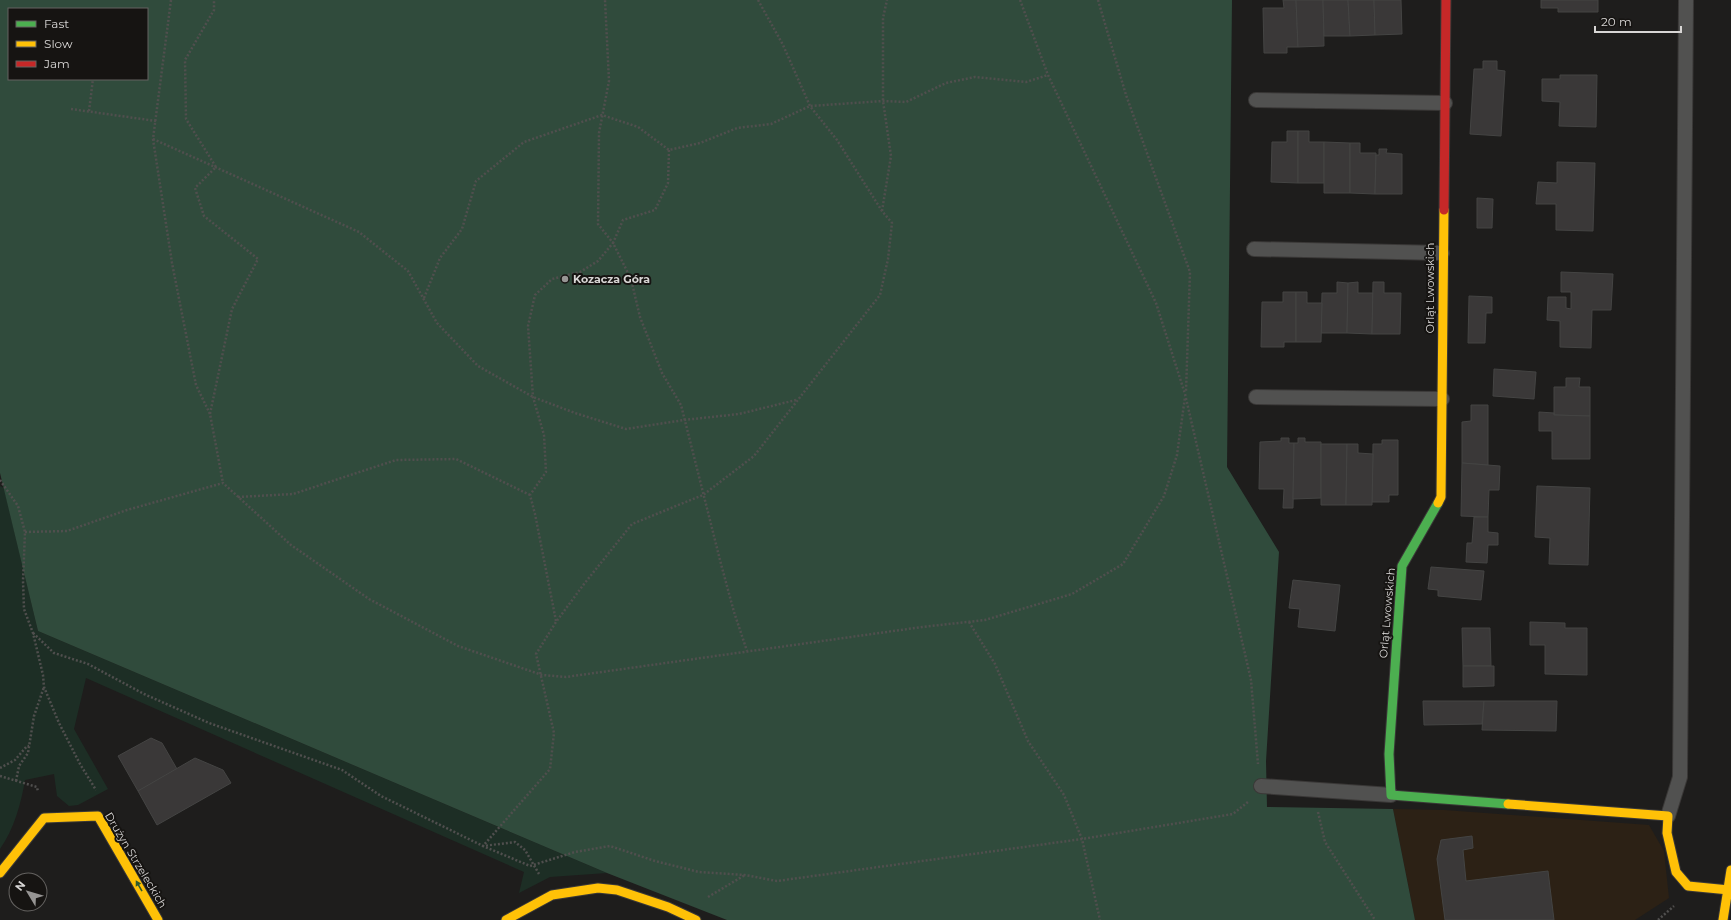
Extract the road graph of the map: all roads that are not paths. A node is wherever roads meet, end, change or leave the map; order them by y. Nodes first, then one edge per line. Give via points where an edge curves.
1 (1446, 0) edge
2 (1686, 0) edge
3 (1256, 100) dead end
4 (1445, 103) junction
5 (1254, 249) dead end
6 (1442, 253) junction
7 (1256, 397) dead end
8 (1442, 399) junction
9 (1261, 786) road end
10 (1391, 795) junction
11 (1668, 816) junction
12 (1731, 870) edge
13 (0, 873) edge
14 (1728, 890) junction
15 (158, 920) edge
16 (506, 920) edge
17 (696, 920) edge
18 (1723, 920) edge

1 - 4 street, Orląt Lwowskich
2 - 11 lane via 1680,777
3 - 4 lane
4 - 6 street, Orląt Lwowskich
5 - 6 lane
6 - 8 street, Orląt Lwowskich
7 - 8 lane
8 - 10 street, Orląt Lwowskich via 1441,497 1402,566 1389,754
9 - 10 lane
10 - 11 street
11 - 14 street via 1667,833 1676,872 1688,886
12 - 14 street
15 -> 13 street, Drużyn Strzeleckich via 98,816 44,818
14 - 18 street
16 - 17 street via 552,895 598,888 617,890 668,907

